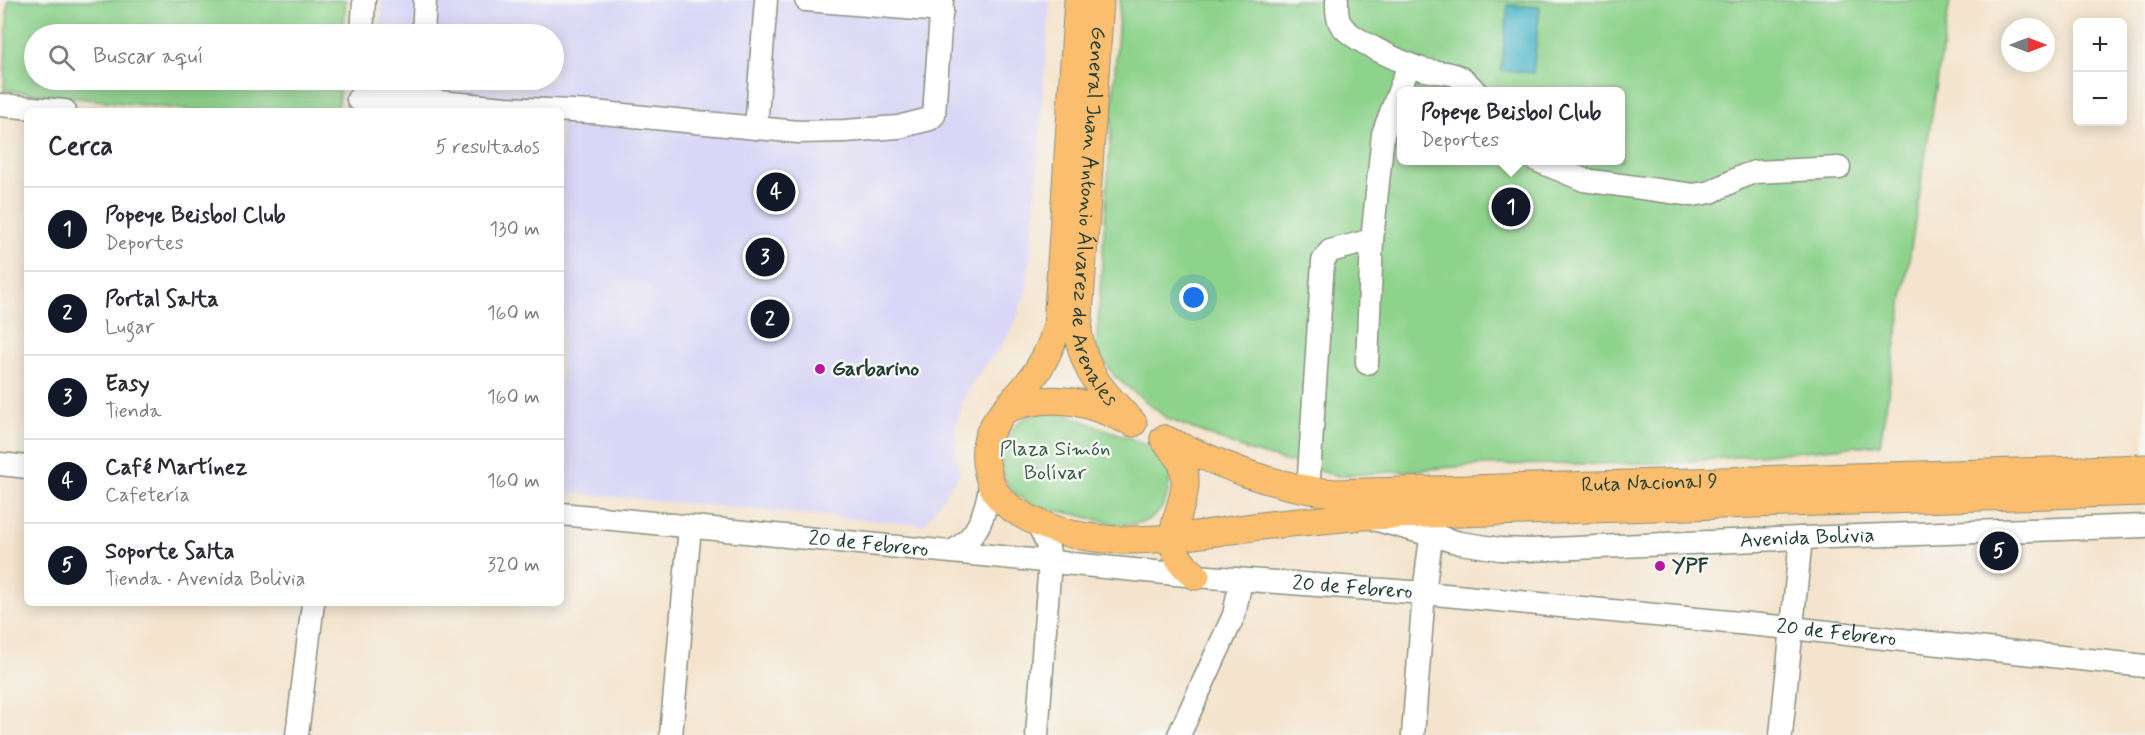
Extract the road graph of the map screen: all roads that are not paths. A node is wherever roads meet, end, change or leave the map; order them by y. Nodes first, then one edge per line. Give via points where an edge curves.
1 (364, 0) edge
2 (426, 0) edge
3 (766, 0) edge
4 (806, 0) edge
5 (1078, 0) edge
6 (1100, 0) edge
7 (1337, 0) edge
8 (942, 5) edge
9 (363, 24) edge
10 (424, 24) edge
11 (1409, 65) junction
12 (1401, 87) edge
13 (1471, 87) edge
14 (418, 90) edge
15 (358, 97) edge
16 (1397, 97) edge
17 (0, 105) edge
18 (32, 108) edge
19 (506, 108) edge
20 (564, 110) edge
21 (756, 128) junction
22 (1548, 165) edge
23 (1839, 168) dead end
24 (1372, 240) junction
25 (1367, 363) dead end
26 (1005, 410) junction
27 (1133, 423) junction
28 (1164, 439) junction
29 (0, 464) edge
30 (24, 466) edge
31 (2145, 468) edge
32 (991, 484) junction
33 (1308, 491) junction
34 (2145, 492) edge
35 (564, 514) edge
36 (1036, 522) junction
37 (1433, 524) junction
38 (2145, 526) edge
39 (690, 527) junction
40 (1183, 537) junction
41 (1801, 538) junction
42 (953, 551) junction
43 (1050, 562) junction
44 (1196, 576) junction
45 (1241, 580) junction
46 (1424, 593) junction
47 (313, 606) edge
48 (1791, 628) junction
49 (2145, 666) edge
50 (297, 735) edge
51 (671, 735) edge
52 (1036, 735) edge
53 (1179, 735) edge
54 (1413, 735) edge
55 (1781, 735) edge

1 - 9 street
2 - 10 street
3 - 21 street
4 - 8 street
5 - 26 main road, General Juan Antonio Álvarez de Arenales via 1059,315 1053,342 1041,365
6 - 27 main road, General Juan Antonio Álvarez de Arenales via 1078,332 1090,373
7 - 11 street via 1337,14 1349,34
8 - 21 street via 934,115 930,119 898,127 845,131
11 - 12 street
11 - 13 street via 1451,73
14 - 15 street
14 - 19 street
16 - 24 street via 1383,134
17 - 18 street
20 - 21 street
22 - 23 street via 1584,180 1693,195 1711,192 1755,172
24 - 25 street
24 - 33 street via 1330,251 1323,261
26 - 27 main road via 1025,402 1058,399 1101,408
26 - 32 main road, General Juan Antonio Álvarez de Arenales via 987,441 985,458
27 - 28 main road
28 - 33 main road, Ruta Nacional 9 via 1250,476
28 - 40 main road via 1180,460 1184,473
29 - 30 street
31 - 33 main road, Ruta Nacional 9
32 - 36 main road, General Juan Antonio Álvarez de Arenales via 1007,506
32 - 42 street, General Juan Antonio Álvarez de Arenales via 979,527 964,545
34 - 37 main road, Ruta Nacional 9
35 - 39 street, 20 de Febrero
36 - 40 main road, General Juan Antonio Álvarez de Arenales via 1091,537
36 - 43 street via 1049,547
37 - 40 main road, Ruta Nacional 9 via 1364,516
37 - 41 street, Avenida Bolivia via 1476,546 1530,550
37 - 46 street
38 - 41 street, Avenida Bolivia
39 - 42 street, 20 de Febrero
39 - 51 street
40 - 44 main road via 1174,550 1180,563
41 - 48 street
42 - 43 street, 20 de Febrero
43 - 44 street, 20 de Febrero
43 - 52 street
44 - 45 street, 20 de Febrero
45 - 46 street, 20 de Febrero
45 - 53 street via 1234,615
46 - 48 street, 20 de Febrero
46 - 54 street
47 - 50 street
48 - 49 street, 20 de Febrero
48 - 55 street

